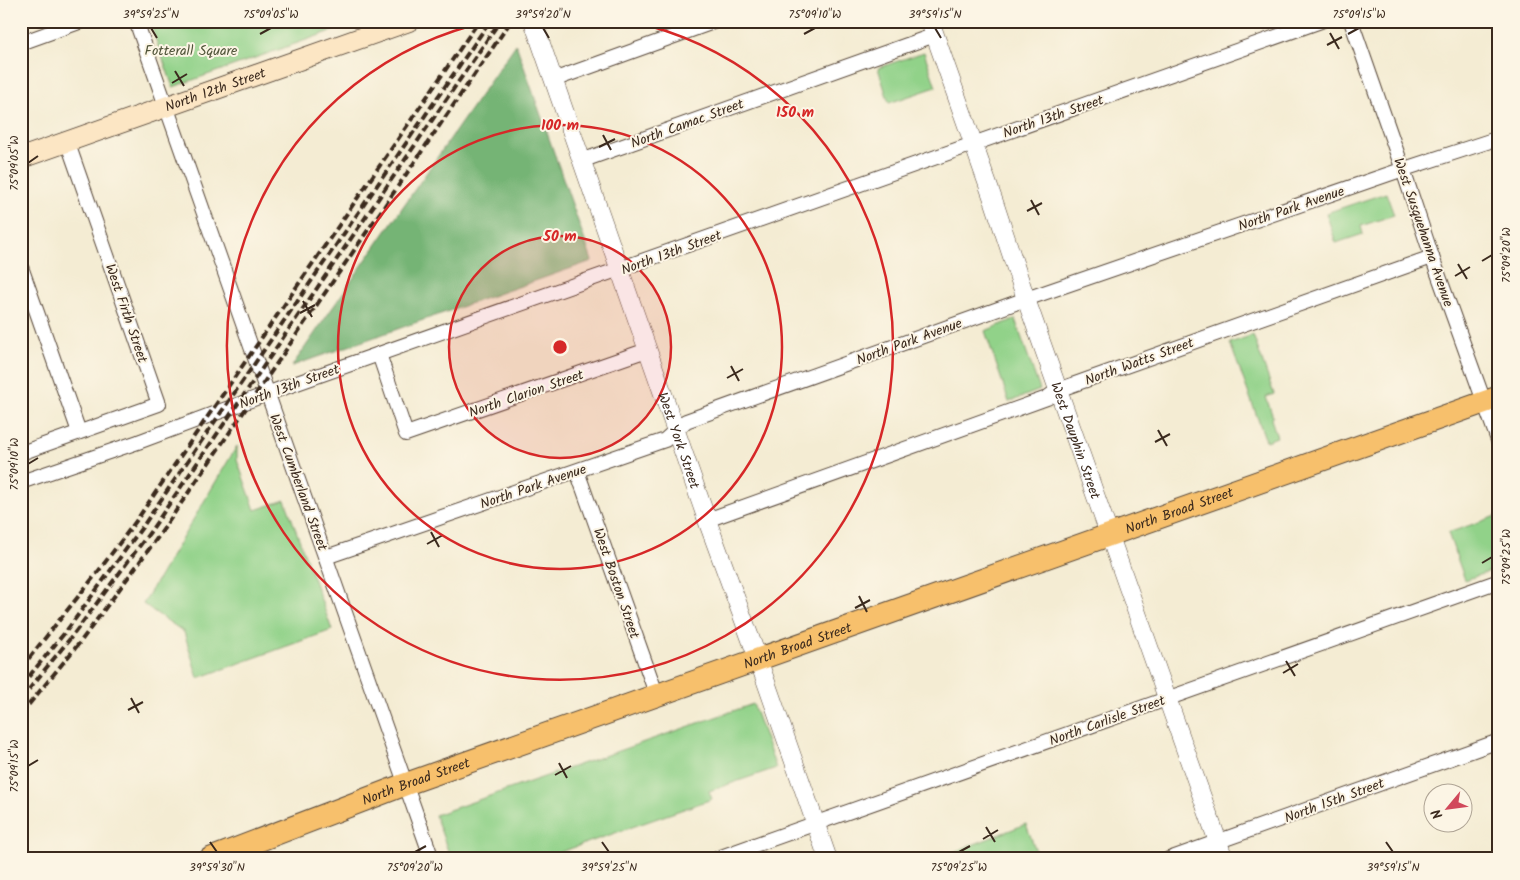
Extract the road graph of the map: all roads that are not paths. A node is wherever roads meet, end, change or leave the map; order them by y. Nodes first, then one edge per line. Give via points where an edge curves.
1 (82, 21) edge
2 (136, 21) edge
3 (409, 21) edge
4 (533, 21) edge
5 (716, 21) edge
6 (1321, 21) edge
7 (1350, 21) edge
8 (933, 28) edge
9 (21, 42) edge
10 (553, 80) junction
11 (167, 107) junction
12 (1499, 138) edge
13 (67, 142) junction
14 (974, 144) junction
15 (21, 158) edge
16 (581, 161) junction
17 (1404, 170) junction
18 (1432, 257) junction
19 (21, 267) edge
20 (620, 270) junction
21 (1026, 299) junction
22 (647, 350) junction
23 (379, 354) junction
24 (1058, 390) junction
25 (268, 394) junction
26 (1491, 400) edge
27 (676, 431) junction
28 (79, 432) junction
29 (1499, 443) edge
30 (21, 452) edge
31 (577, 471) junction
32 (21, 482) edge
33 (706, 520) junction
34 (1109, 535) junction
35 (326, 557) junction
36 (1499, 581) edge
37 (758, 658) junction
38 (657, 696) junction
39 (1167, 699) junction
40 (1499, 741) edge
41 (406, 784) junction
42 (815, 824) junction
43 (1218, 842) junction
44 (210, 859) edge
45 (432, 859) edge
46 (715, 859) edge
47 (828, 859) edge
48 (1169, 859) edge
49 (1224, 859) edge

1 - 9 street
2 - 11 street, West Cumberland Street
3 - 11 main road, North 12th Street
4 - 10 street, West York Street
5 - 10 street
6 - 14 street, North 13th Street
7 - 17 street, West Susquehanna Avenue
8 - 14 street, West Dauphin Street
8 - 16 street, North Camac Street
10 - 16 street, West York Street
11 - 13 main road, North 12th Street
11 - 25 street, West Cumberland Street
12 - 17 street, North Park Avenue
13 - 15 main road, North 12th Street
13 - 28 street, West Firth Street via 159,404
14 - 20 street, North 13th Street
14 - 21 street, West Dauphin Street
16 - 20 street, West York Street
17 - 18 street, West Susquehanna Avenue
17 - 21 street, North Park Avenue
18 - 24 street, North Watts Street
18 - 26 street, West Susquehanna Avenue
19 - 28 street
20 - 22 street, West York Street
20 - 23 street, North 13th Street
21 - 24 street, West Dauphin Street
21 - 27 street, North Park Avenue via 686,421
22 - 23 street, North Clarion Street via 406,434
22 - 27 street, West York Street
23 - 25 street, North 13th Street
24 - 33 street, North Watts Street via 1047,398
24 - 34 street, West Dauphin Street
25 - 32 street, North 13th Street
25 - 35 street, West Cumberland Street
26 - 29 street, West Susquehanna Avenue
26 - 34 main road, North Broad Street
27 - 31 street, North Park Avenue via 665,440
27 - 33 street, West York Street
28 - 30 street
31 - 35 street, North Park Avenue
31 - 38 street, West Boston Street
33 - 37 street, West York Street
34 - 37 main road, North Broad Street
34 - 39 street, West Dauphin Street
35 - 41 street, West Cumberland Street
36 - 39 street, North Carlisle Street
37 - 38 main road, North Broad Street
37 - 42 street, West York Street
38 - 41 main road, North Broad Street
39 - 42 street, North Carlisle Street
39 - 43 street, West Dauphin Street
40 - 43 street, North 15th Street
41 - 44 main road, North Broad Street
41 - 45 street, West Cumberland Street
42 - 46 street, North Carlisle Street
42 - 47 street, West York Street
43 - 48 street, North 15th Street
43 - 49 street, West Dauphin Street

